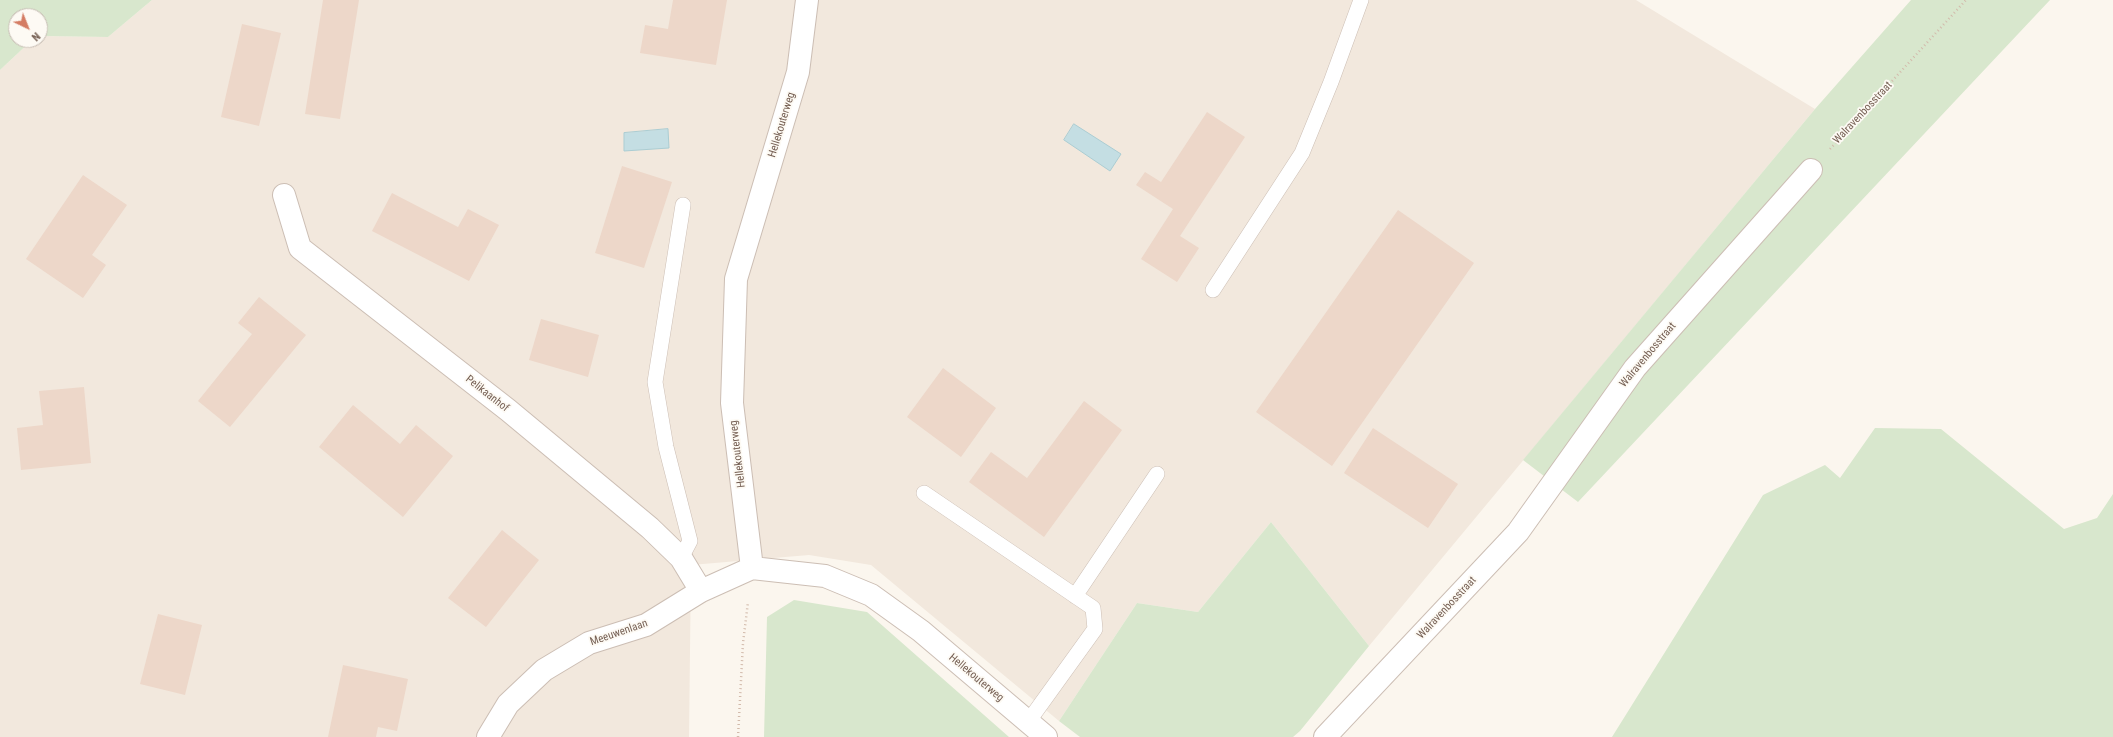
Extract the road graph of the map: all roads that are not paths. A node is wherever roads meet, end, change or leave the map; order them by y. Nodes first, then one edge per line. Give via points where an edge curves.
1 (807, 0) edge
2 (1361, 0) edge
3 (1811, 170) road end
4 (284, 195) dead end
5 (684, 205) dead end
6 (1214, 290) dead end
7 (1157, 474) dead end
8 (924, 493) dead end
9 (681, 558) junction
10 (752, 568) junction
11 (701, 591) junction
12 (1075, 596) junction
13 (1028, 722) junction
14 (488, 737) edge
15 (1046, 737) edge
16 (1325, 737) edge

1 - 10 street, Hellekouterweg via 798,72 736,280 732,403
2 - 6 lane via 1302,153
3 - 16 street, Walravenbosstraat via 1635,368 1518,532
4 - 9 street, Pelikaanhof via 300,248 508,410 650,528
5 - 9 lane via 655,382 666,447 690,541
7 - 12 lane
8 - 12 lane
9 - 11 street, Pelikaanhof
10 - 11 street, Meeuwenlaan
10 - 13 street, Hellekouterweg via 825,576 871,595 921,631
11 - 14 street, Meeuwenlaan via 646,625 589,643 544,670 508,704
12 - 13 lane via 1093,608 1095,629
13 - 15 street, Hellekouterweg

